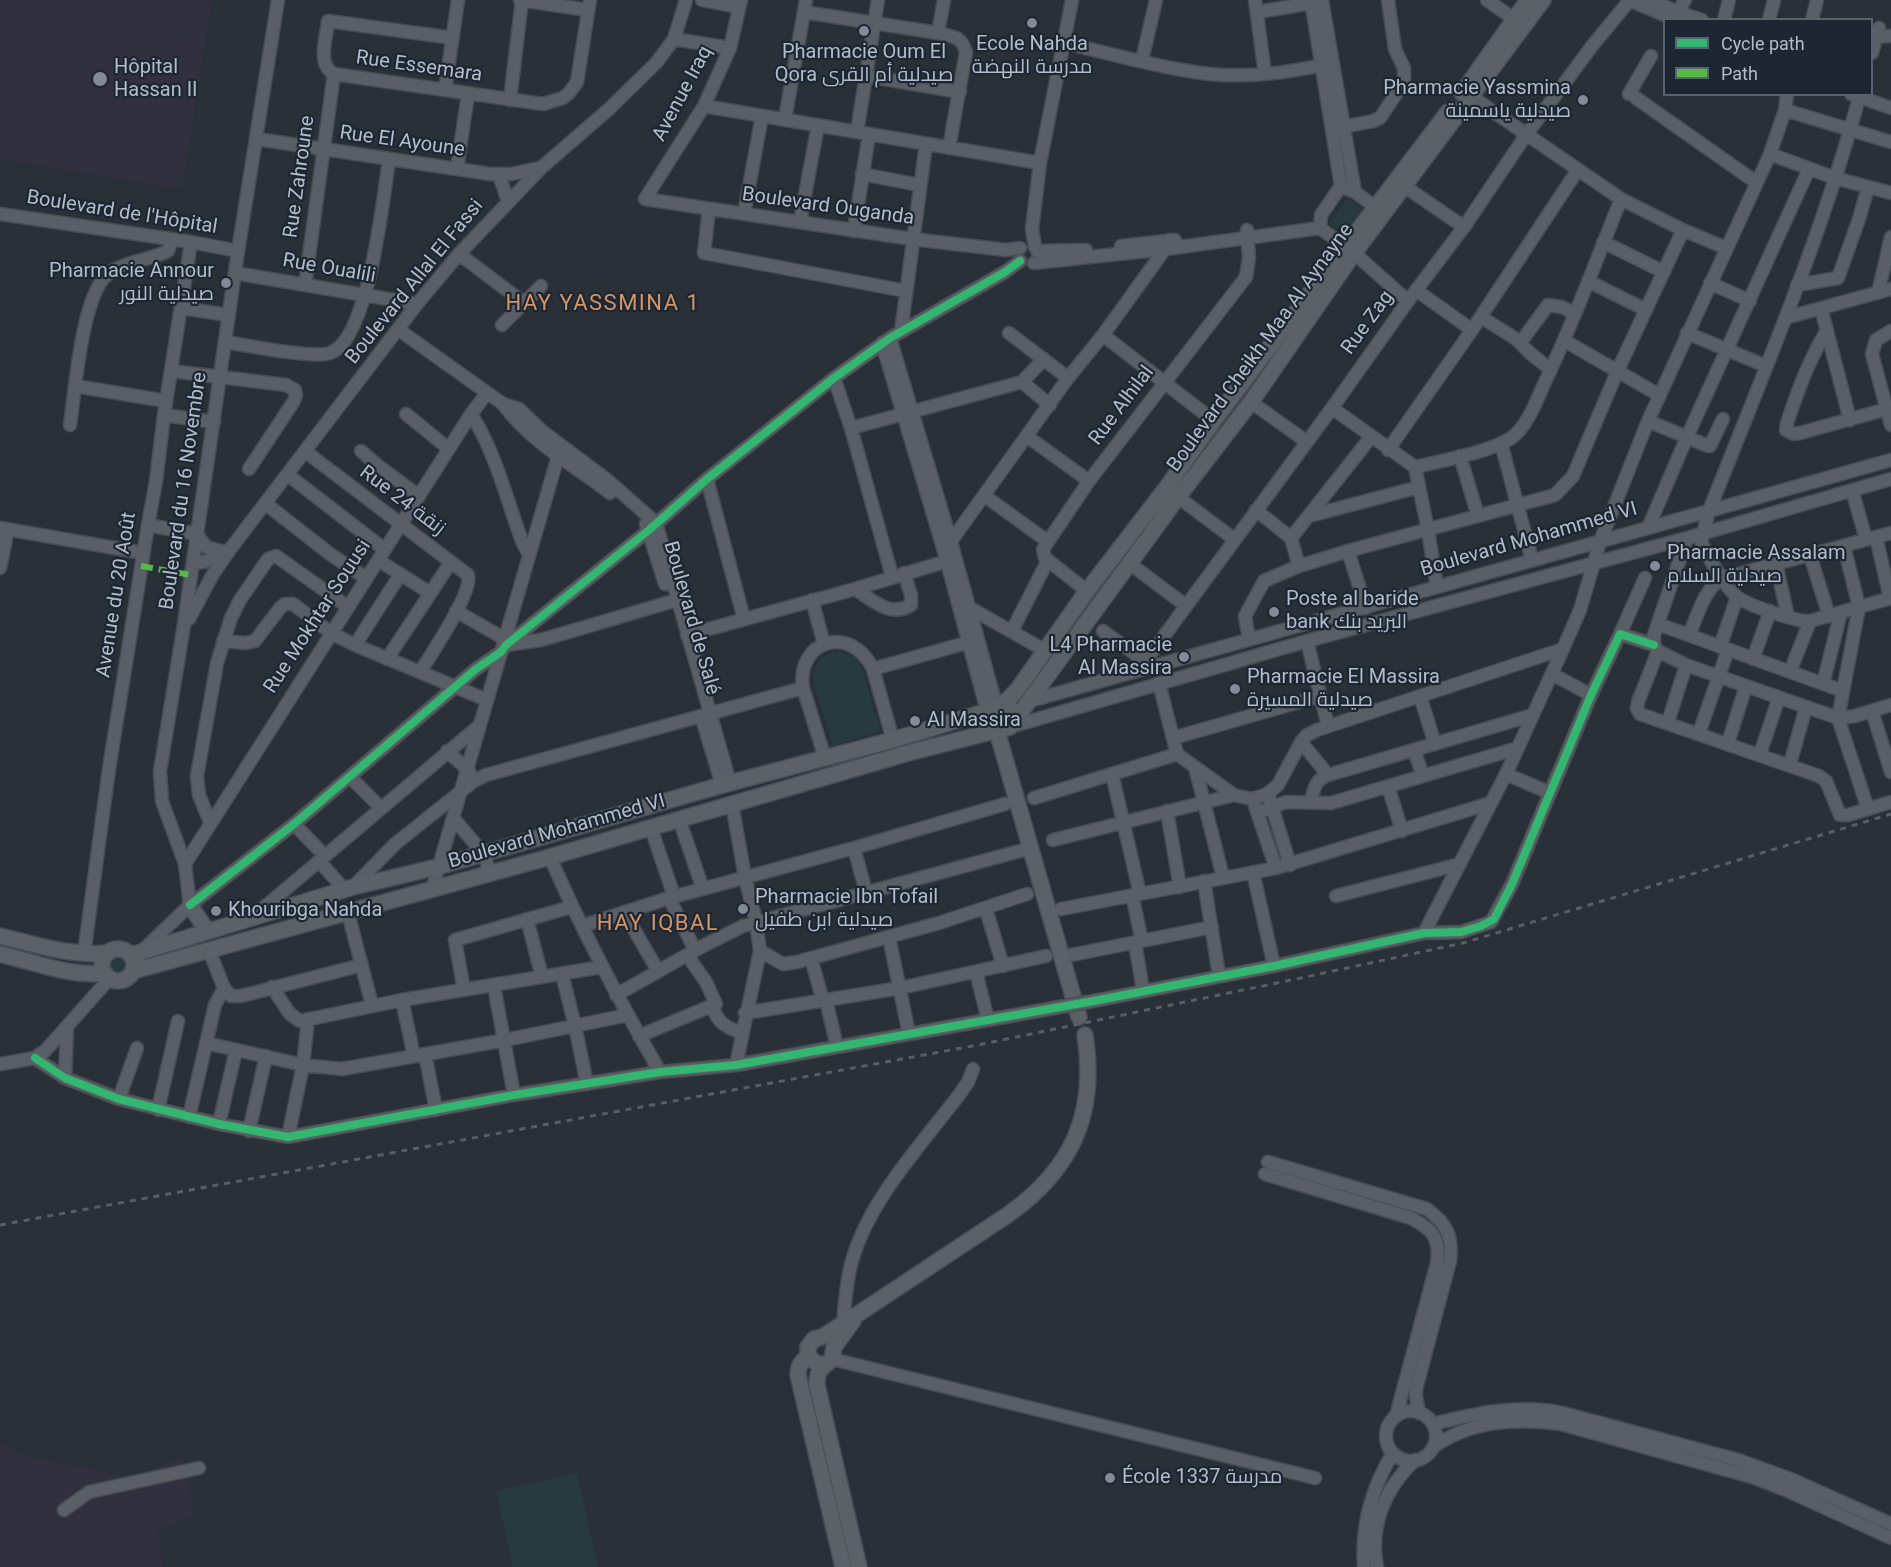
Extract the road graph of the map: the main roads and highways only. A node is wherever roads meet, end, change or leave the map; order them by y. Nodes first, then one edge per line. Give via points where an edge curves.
1 (1528, 0) edge
2 (1543, 0) edge
3 (1379, 210) junction
4 (1350, 250) junction
5 (995, 708) junction
6 (1003, 728) junction
7 (190, 905) road end
8 (207, 931) junction
9 (0, 936) edge
10 (107, 953) junction
11 (0, 954) edge
12 (135, 960) junction
13 (108, 976) junction
14 (1079, 1017) dead end
15 (1085, 1035) dead end
16 (858, 1314) junction
17 (822, 1337) junction
18 (808, 1356) junction
19 (830, 1357) junction
20 (813, 1404) junction
21 (849, 1524) junction
22 (834, 1528) junction
23 (843, 1567) edge
24 (860, 1567) edge

1 - 3 main road, Boulevard Cheikh Maa Al Aynayne
2 - 3 main road, Boulevard Cheikh Maa Al Aynayne via 1404,186
3 - 4 main road, Boulevard Cheikh Maa Al Aynayne
4 - 5 main road, Boulevard Cheikh Maa Al Aynayne via 1214,421 1018,689
4 - 6 main road, Boulevard Cheikh Maa Al Aynayne via 1251,402 1029,701
5 - 6 main road via 1013,711
5 - 6 main road via 982,717 982,724 986,730
5 - 8 main road, Boulevard Mohammed VI via 893,740
6 - 12 main road, Boulevard Mohammed VI via 348,913 209,950
6 - 14 main road via 1031,848
7 - 8 main road
8 - 12 main road, Boulevard Mohammed VI
9 - 10 main road via 84,954
10 - 12 main road via 119,949
10 - 13 main road via 102,965
11 - 13 main road
12 - 13 main road via 123,980
15 - 16 main road via 1089,1059 1086,1106 1072,1148 1046,1184
16 - 17 main road
16 - 19 main road
17 - 18 main road via 810,1341
17 - 19 main road via 832,1342
18 - 19 main road via 811,1361
18 - 20 main road via 798,1367 798,1375
19 - 20 main road via 817,1378
20 - 21 main road
20 - 22 main road
21 - 22 main road
21 - 24 main road
22 - 23 main road

